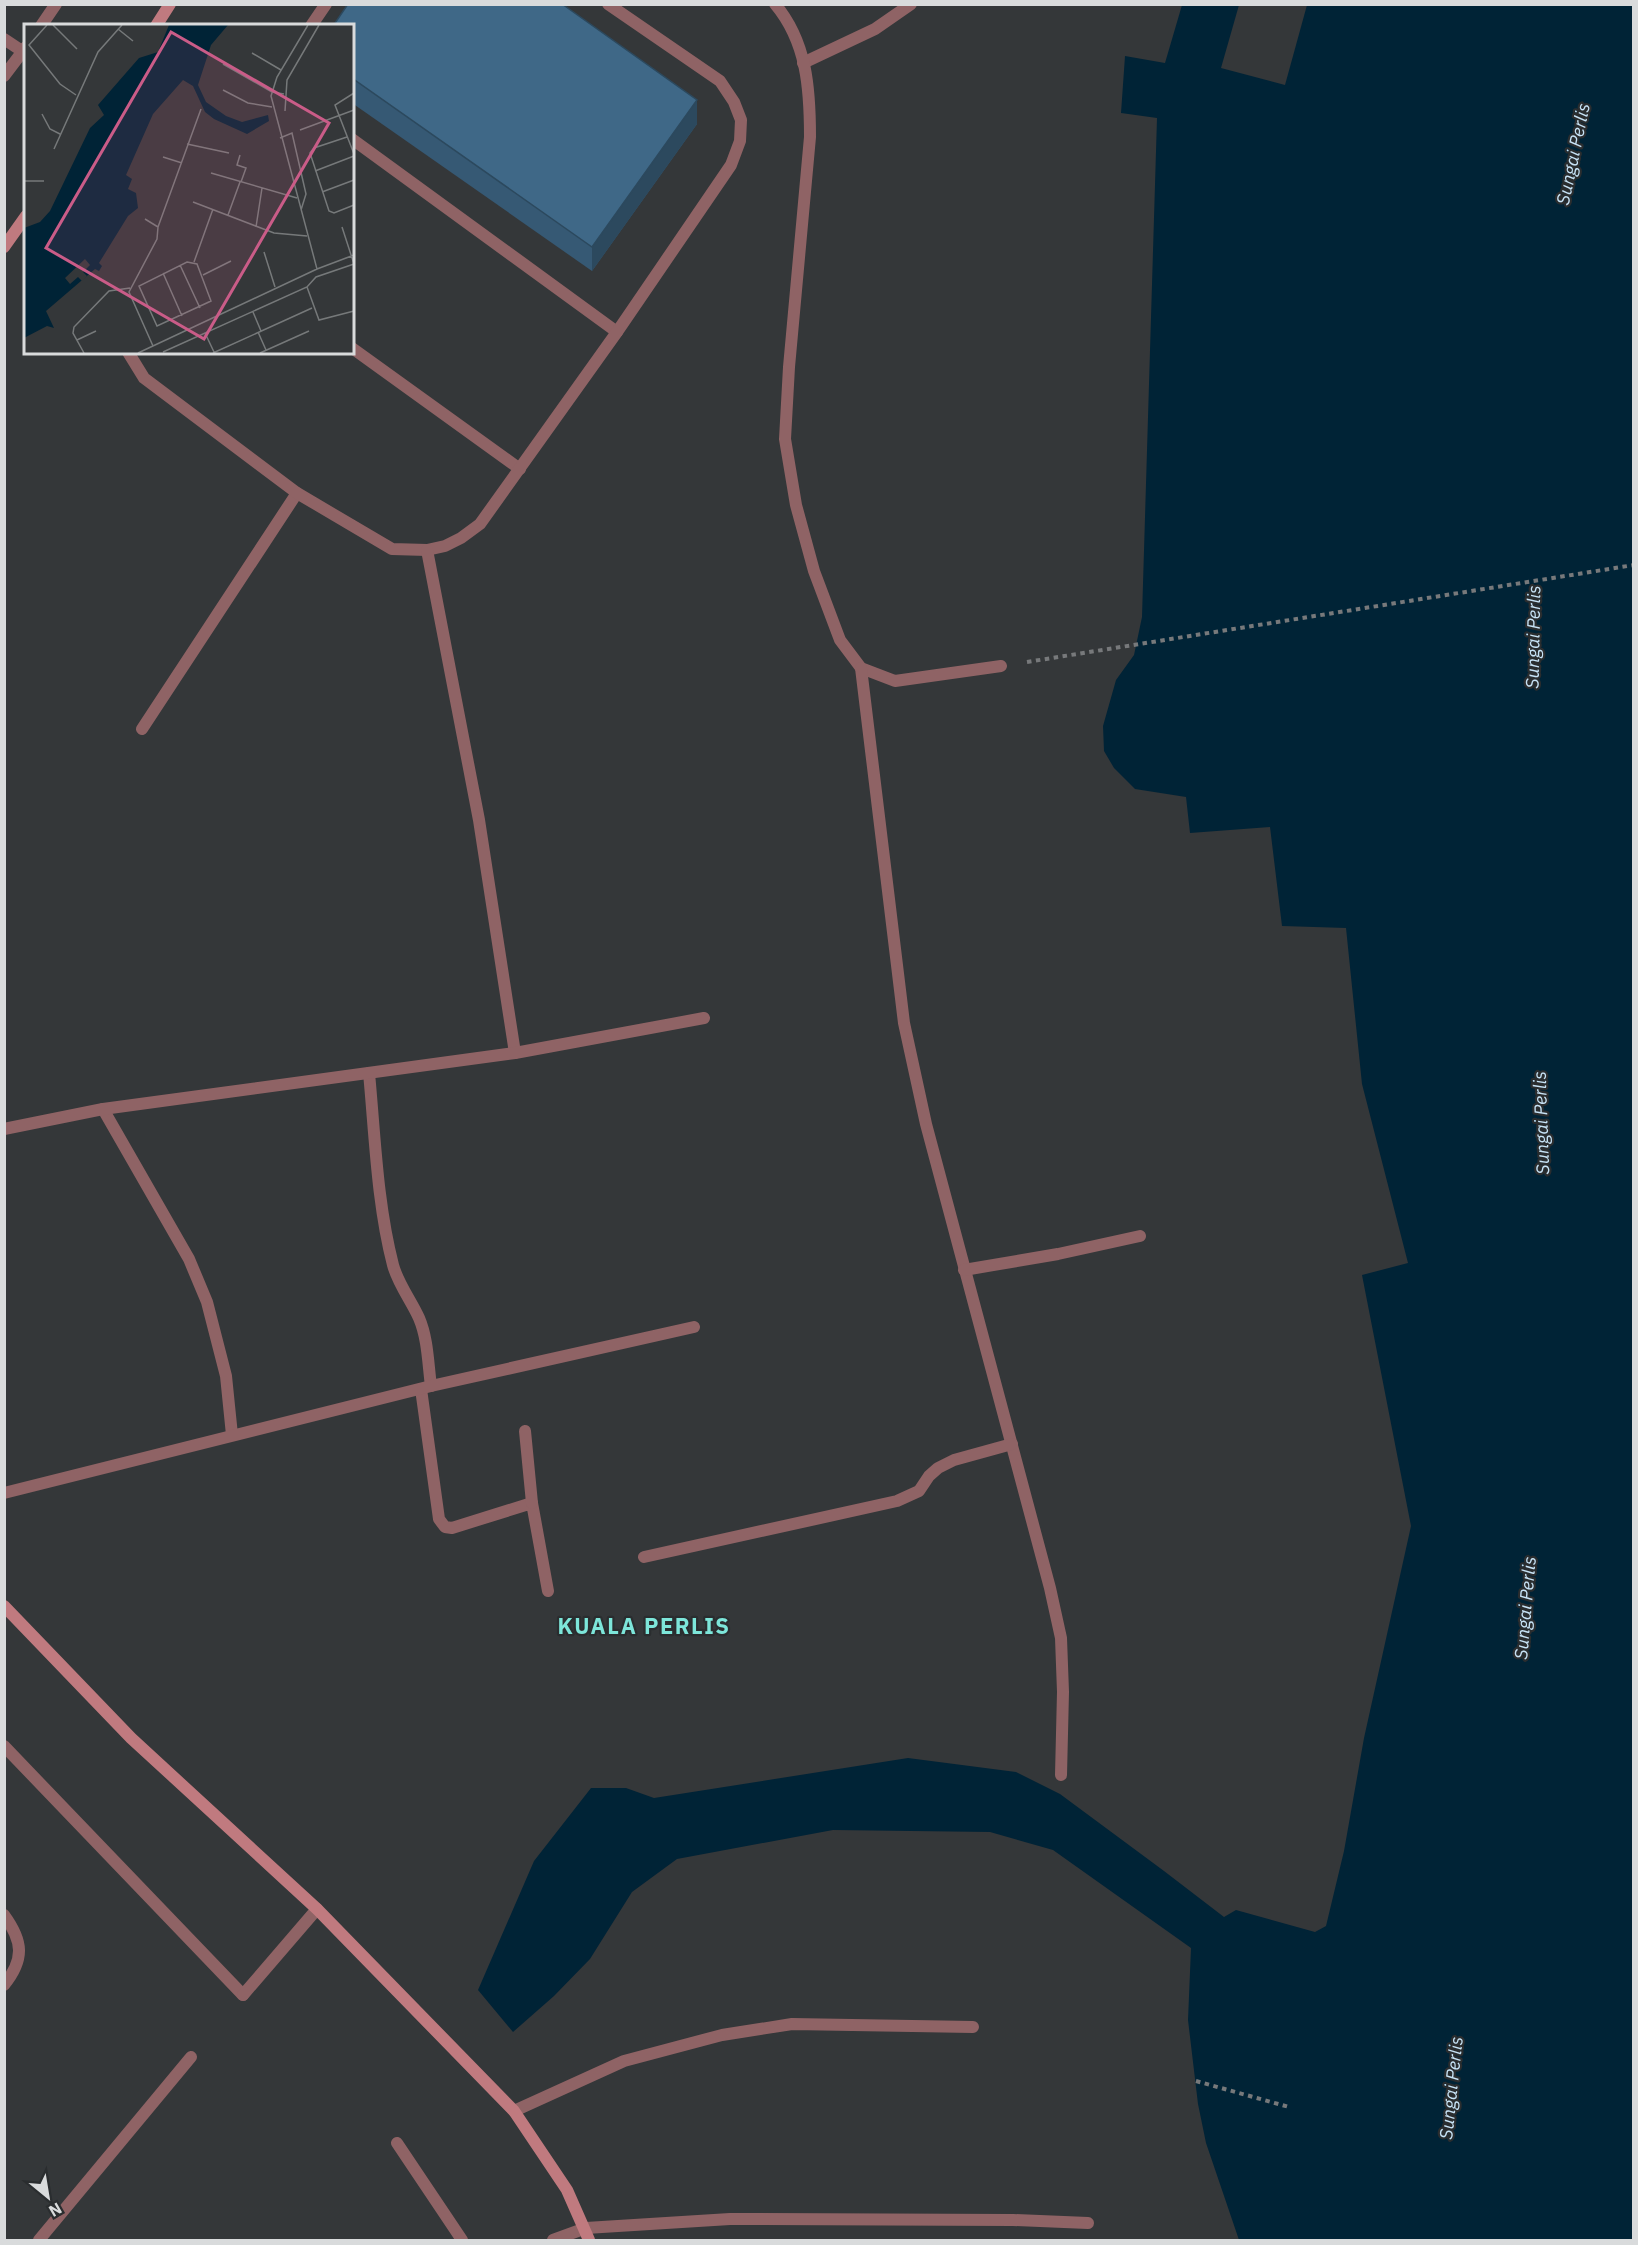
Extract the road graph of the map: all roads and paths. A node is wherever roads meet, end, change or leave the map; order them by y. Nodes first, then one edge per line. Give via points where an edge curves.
1 (56, 4) edge
2 (170, 4) edge
3 (326, 4) edge
4 (608, 4) edge
5 (775, 4) edge
6 (911, 4) edge
7 (42, 24) edge
8 (157, 24) edge
9 (312, 24) edge
10 (4, 39) edge
11 (24, 49) edge
12 (803, 63) junction
13 (4, 76) edge
14 (354, 140) edge
15 (24, 219) edge
16 (4, 247) edge
17 (617, 332) junction
18 (354, 349) edge
19 (129, 354) edge
20 (520, 469) junction
21 (297, 493) junction
22 (427, 550) junction
23 (1634, 565) edge
24 (1001, 666) joint
25 (861, 668) junction
26 (142, 729) dead end
27 (704, 1018) dead end
28 (516, 1053) junction
29 (369, 1073) junction
30 (103, 1109) junction
31 (4, 1129) edge
32 (1140, 1236) dead end
33 (964, 1270) junction
34 (694, 1327) dead end
35 (426, 1387) junction
36 (525, 1431) dead end
37 (232, 1435) junction
38 (1011, 1444) junction
39 (4, 1493) edge
40 (532, 1503) junction
41 (644, 1557) dead end
42 (548, 1591) dead end
43 (4, 1606) edge
44 (4, 1746) edge
45 (1061, 1774) dead end
46 (316, 1909) junction
47 (4, 1915) edge
48 (4, 1984) edge
49 (973, 2027) dead end
50 (191, 2057) dead end
51 (1196, 2081) dead end
52 (1289, 2107) dead end
53 (514, 2111) junction
54 (397, 2143) dead end
55 (1088, 2223) dead end
56 (587, 2234) edge
57 (39, 2241) edge
58 (462, 2241) edge
59 (553, 2241) edge

1 - 7 street
2 - 8 main road
3 - 9 street
4 - 17 street via 720,81 741,120 740,141 731,165
5 - 12 street via 795,33
6 - 12 street via 875,29
10 - 11 street
11 - 13 street
12 - 25 street via 810,100 810,137 784,439 814,571 840,640
14 - 17 street
15 - 16 main road
17 - 20 street
18 - 20 street
19 - 21 street via 144,378
20 - 22 street via 480,524 446,546
21 - 22 street via 392,549
21 - 26 street
22 - 28 street via 479,820
23 - 24 path
24 - 25 street via 895,681
25 - 33 street via 904,1023
27 - 28 street
28 - 29 street
29 - 30 street
29 - 35 street via 387,1236 397,1276 423,1329
30 - 31 street
30 - 37 street via 189,1259 207,1302 226,1376
32 - 33 street
33 - 38 street
34 - 35 street
35 - 37 street
35 - 40 street via 439,1519 446,1527
36 - 40 street
37 - 39 street
38 - 41 street via 954,1460 938,1468 919,1491 897,1501
38 - 45 street via 1061,1638
40 - 42 street
43 - 46 main road via 131,1738
44 - 46 street via 243,1995
46 - 53 main road
47 - 48 street via 20,1946 18,1963
49 - 53 street via 792,2024 722,2036 624,2061
50 - 57 street
51 - 52 path
53 - 56 main road via 567,2190
54 - 58 street
55 - 56 street via 730,2219
56 - 59 street

